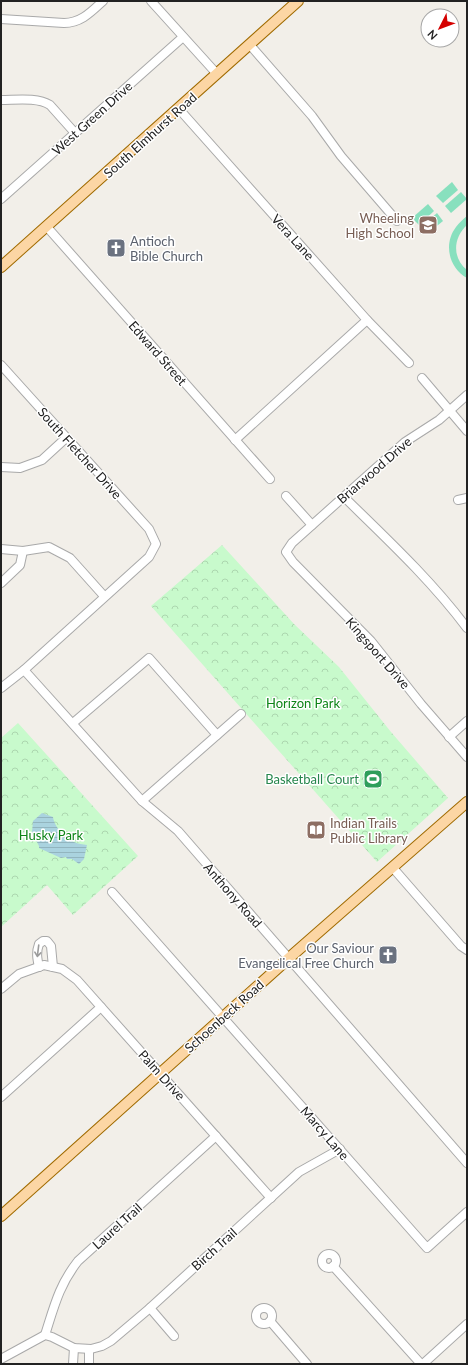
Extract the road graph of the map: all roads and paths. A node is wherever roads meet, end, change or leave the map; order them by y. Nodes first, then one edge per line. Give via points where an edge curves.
1 (103, 1) edge
2 (151, 1) edge
3 (298, 1) edge
4 (1, 19) edge
5 (183, 36) junction
6 (250, 45) junction
7 (217, 74) junction
8 (1, 100) edge
9 (179, 109) junction
10 (75, 133) junction
11 (1, 199) edge
12 (397, 220) dead end
13 (47, 227) junction
14 (1, 267) edge
15 (367, 320) junction
16 (408, 363) dead end
17 (1, 365) edge
18 (422, 378) dead end
19 (467, 395) edge
20 (449, 411) junction
21 (467, 431) edge
22 (66, 438) junction
23 (235, 440) junction
24 (1, 467) edge
25 (270, 479) dead end
26 (286, 496) dead end
27 (344, 497) junction
28 (467, 498) edge
29 (458, 500) dead end
30 (312, 525) junction
31 (1, 549) edge
32 (22, 551) junction
33 (286, 552) joint
34 (1, 583) edge
35 (104, 596) junction
36 (467, 628) edge
37 (24, 670) junction
38 (1, 688) edge
39 (241, 714) dead end
40 (467, 721) edge
41 (73, 723) junction
42 (217, 735) junction
43 (449, 737) junction
44 (467, 757) edge
45 (142, 801) junction
46 (467, 802) edge
47 (393, 868) junction
48 (112, 892) dead end
49 (467, 950) edge
50 (288, 958) junction
51 (42, 966) junction
52 (53, 967) junction
53 (1, 989) edge
54 (100, 1007) junction
55 (223, 1017) junction
56 (160, 1073) junction
57 (1, 1097) edge
58 (216, 1136) junction
59 (340, 1149) junction
60 (467, 1163) edge
61 (271, 1198) junction
62 (467, 1212) edge
63 (1, 1216) edge
64 (333, 1266) dead end
65 (150, 1308) junction
66 (270, 1321) dead end
67 (467, 1324) edge
68 (45, 1335) junction
69 (174, 1336) dead end
70 (74, 1348) junction
71 (89, 1349) junction
72 (1, 1359) edge
73 (73, 1364) edge
74 (89, 1364) edge
75 (307, 1364) edge
76 (422, 1364) edge

1 - 4 street via 82,19 69,23
2 - 5 street
3 - 6 main road, South Elmhurst Road
5 - 7 street
5 - 10 street, West Green Drive
6 - 7 main road, South Elmhurst Road
6 - 12 street via 312,116 340,156
7 - 9 main road, South Elmhurst Road
8 - 10 street via 47,103
9 - 13 main road, South Elmhurst Road
9 - 15 street, Vera Lane
10 - 11 street, West Green Drive
13 - 14 main road, South Elmhurst Road
13 - 23 street, Edward Street
15 - 16 street, Vera Lane
15 - 23 street
17 - 22 street, South Fletcher Drive
18 - 20 street
19 - 20 street, Briarwood Drive
20 - 21 street
20 - 27 street, Briarwood Drive via 405,442
22 - 24 street via 42,460 20,468
22 - 35 street, South Fletcher Drive via 149,529 156,544 149,557
23 - 25 street, Edward Street
26 - 30 street
27 - 30 street, Briarwood Drive
27 - 36 street via 413,564
28 - 29 street
30 - 33 street, Briarwood Drive
31 - 32 street
32 - 34 street via 20,565
32 - 35 street via 49,547 70,558
33 - 43 street, Kingsport Drive via 371,641
35 - 37 street
37 - 38 street
37 - 41 street, Anthony Road
39 - 42 street
40 - 43 street
41 - 42 street via 149,658
41 - 45 street, Anthony Road
42 - 45 street
43 - 44 street, Kingsport Drive
45 - 50 street, Anthony Road via 178,830
46 - 47 main road, Schoenbeck Road
47 - 49 street
47 - 50 main road, Schoenbeck Road
48 - 55 street, Marcy Lane
50 - 55 main road, Schoenbeck Road
50 - 60 street, Anthony Road
51 - 52 street, Palm Drive
52 -> 51 street via 51,946 47,941 43,941 37,948 36,954
51 - 53 street via 19,974
52 - 54 street, Palm Drive via 62,969 76,980
54 - 56 street, Palm Drive
54 - 57 street
55 - 56 main road, Schoenbeck Road
55 - 59 street, Marcy Lane
56 - 58 street, Palm Drive
56 - 63 main road, Schoenbeck Road
58 - 61 street, Palm Drive
58 - 68 street, Laurel Trail via 78,1261 61,1287
59 - 61 street, Birch Trail via 299,1172
59 - 62 street, Marcy Lane via 427,1248
61 - 65 street, Birch Trail
64 - 76 street
65 - 69 street
65 - 71 street, Birch Trail via 111,1341
66 - 75 street
67 - 76 street
68 - 70 street, Birch Trail
68 - 72 street
70 - 71 street, Birch Trail
70 - 73 street
71 - 74 street

